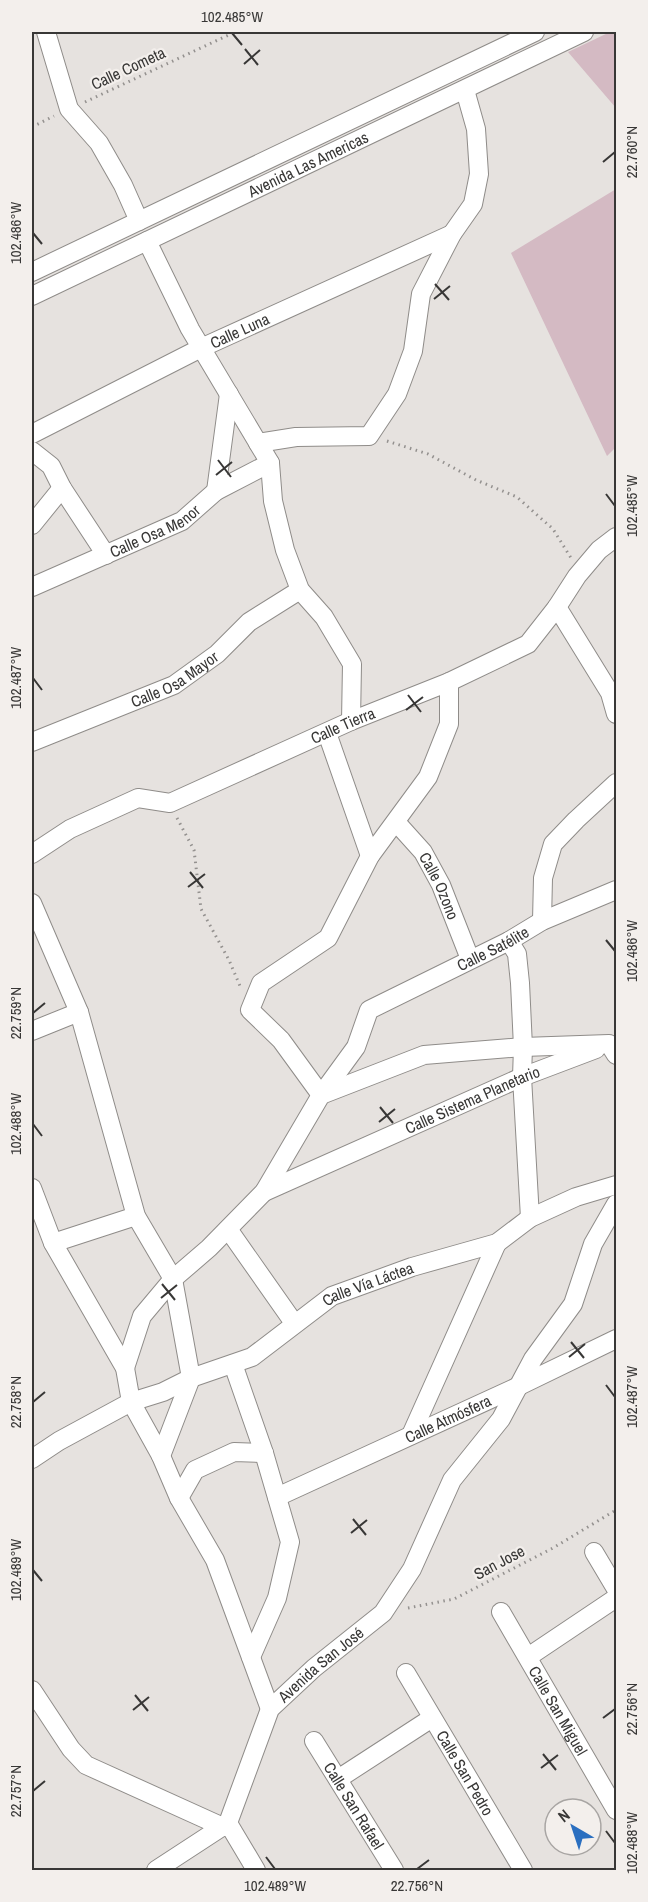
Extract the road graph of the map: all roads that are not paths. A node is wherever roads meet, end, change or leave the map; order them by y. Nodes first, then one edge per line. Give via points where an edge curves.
1 (46, 32) edge
2 (535, 32) edge
3 (584, 32) edge
4 (465, 90) junction
5 (139, 221) junction
6 (452, 234) junction
7 (147, 241) junction
8 (32, 272) edge
9 (32, 296) edge
10 (201, 348) junction
11 (229, 394) junction
12 (32, 434) edge
13 (258, 443) junction
14 (32, 451) edge
15 (270, 463) junction
16 (62, 488) junction
17 (216, 491) junction
18 (32, 525) edge
19 (616, 537) edge
20 (106, 555) junction
21 (32, 587) edge
22 (300, 590) junction
23 (557, 607) junction
24 (449, 682) junction
25 (616, 714) edge
26 (351, 721) junction
27 (327, 733) junction
28 (32, 742) edge
29 (616, 783) edge
30 (396, 822) junction
31 (32, 854) edge
32 (370, 856) junction
33 (616, 890) edge
34 (32, 903) edge
35 (542, 921) junction
36 (508, 941) junction
37 (470, 958) junction
38 (79, 1012) junction
39 (32, 1031) edge
40 (614, 1046) edge
41 (523, 1047) junction
42 (522, 1077) junction
43 (321, 1095) junction
44 (616, 1185) edge
45 (32, 1188) edge
46 (264, 1192) junction
47 (615, 1209) edge
48 (136, 1216) junction
49 (530, 1218) junction
50 (228, 1229) junction
51 (53, 1243) junction
52 (497, 1243) junction
53 (173, 1279) junction
54 (294, 1323) junction
55 (616, 1339) edge
56 (233, 1364) junction
57 (124, 1368) junction
58 (192, 1378) junction
59 (519, 1386) junction
60 (131, 1402) junction
61 (411, 1436) junction
62 (264, 1454) junction
63 (161, 1456) junction
64 (32, 1459) edge
65 (277, 1497) junction
66 (179, 1498) junction
67 (594, 1552) dead end
68 (616, 1589) edge
69 (616, 1598) edge
70 (501, 1612) dead end
71 (251, 1657) junction
72 (528, 1657) junction
73 (406, 1673) dead end
74 (32, 1690) edge
75 (270, 1709) junction
76 (432, 1718) junction
77 (314, 1741) dead end
78 (338, 1779) junction
79 (616, 1810) edge
80 (226, 1825) junction
81 (156, 1870) edge
82 (256, 1870) edge
83 (394, 1870) edge
84 (523, 1870) edge

1 - 5 street via 69,109 99,143
2 - 5 street, Avenida Las Americas
3 - 4 street, Avenida Las Americas
4 - 6 street via 476,129 479,174 473,204
4 - 7 street, Avenida Las Americas
5 - 8 street, Avenida Las Americas
6 - 10 street, Calle Luna
6 - 13 street via 421,294 413,351 397,394 369,436 296,437
7 - 9 street, Avenida Las Americas
7 - 10 street
10 - 11 street
10 - 12 street, Calle Luna
11 - 13 street
11 - 17 street
13 - 15 street
14 - 16 street via 51,466
15 - 17 street, Calle Osa Menor
15 - 22 street via 273,501
16 - 18 street
16 - 20 street
17 - 20 street, Calle Osa Menor via 182,521
19 - 23 street, Calle Tierra via 577,576
20 - 21 street, Calle Osa Menor
22 - 26 street via 324,617 352,664
22 - 28 street, Calle Osa Mayor via 249,622 217,654 174,685
23 - 24 street, Calle Tierra via 528,644
23 - 25 street via 610,693
24 - 26 street, Calle Tierra
24 - 30 street via 449,724 428,777
26 - 27 street, Calle Tierra
27 - 31 street, Calle Tierra via 170,803 138,798 70,829
27 - 32 street
29 - 35 street via 553,844 543,878
30 - 32 street
30 - 37 street, Calle Ozono via 432,868
32 - 43 street via 328,938 261,982 250,1010 281,1040
33 - 35 street, Calle Satélite
34 - 38 street
35 - 36 street, Calle Satélite
36 - 37 street, Calle Satélite
36 - 41 street via 517,954
37 - 43 street, Calle Satélite via 369,1010 356,1047
38 - 39 street
38 - 48 street
40 - 41 street
40 - 42 street, Calle Sistema Planetario
41 - 42 street
41 - 43 street via 424,1055
42 - 46 street, Calle Sistema Planetario
42 - 49 street
43 - 46 street
44 - 49 street, Calle Vía Láctea via 576,1197
45 - 51 street
46 - 50 street
47 - 59 street, Avenida San José via 592,1244 573,1304 533,1359
48 - 51 street
48 - 53 street
49 - 52 street, Calle Vía Láctea
50 - 53 street
50 - 54 street
51 - 57 street
52 - 54 street, Calle Vía Láctea via 412,1267 332,1296
52 - 61 street
53 - 57 street via 142,1316
53 - 58 street
54 - 56 street, Calle Vía Láctea via 252,1357
55 - 59 street, Calle Atmósfera
56 - 58 street, Calle Vía Láctea
56 - 62 street
57 - 60 street
58 - 60 street, Calle Vía Láctea
58 - 63 street
59 - 61 street, Calle Atmósfera
59 - 75 street, Avenida San José via 501,1419 452,1480 412,1569 383,1613
60 - 63 street
60 - 64 street, Calle Vía Láctea
61 - 65 street, Calle Atmósfera
62 - 65 street
62 - 66 street via 234,1452 195,1470
63 - 66 street
65 - 71 street via 290,1542 277,1598
66 - 71 street via 215,1560
67 - 68 street
69 - 72 street
70 - 72 street, Calle San Miguel
71 - 75 street
72 - 79 street, Calle San Miguel
73 - 76 street, Calle San Pedro
74 - 80 street via 86,1765
75 - 80 street, Avenida San José
76 - 78 street
76 - 84 street, Calle San Pedro
77 - 78 street, Calle San Rafael
78 - 83 street, Calle San Rafael
80 - 81 street
80 - 82 street

